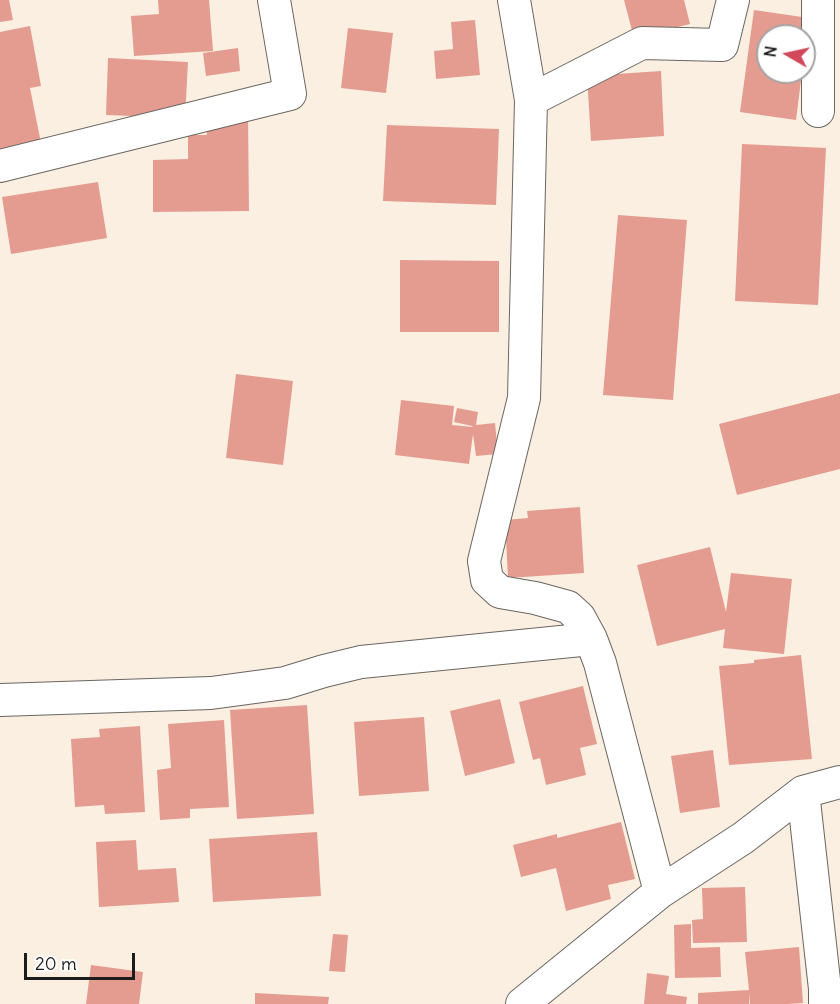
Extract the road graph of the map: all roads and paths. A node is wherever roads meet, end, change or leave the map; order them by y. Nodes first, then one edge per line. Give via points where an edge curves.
1 (274, 0) edge
2 (514, 0) edge
3 (733, 0) edge
4 (818, 0) edge
5 (531, 100) junction
6 (818, 111) dead end
7 (0, 166) edge
8 (591, 639) junction
9 (0, 700) edge
10 (840, 782) edge
11 (803, 792) junction
12 (660, 892) junction
13 (522, 1004) edge
14 (825, 1004) edge

1 - 7 street via 290,94
2 - 5 street
3 - 5 street via 722,45 642,43
4 - 6 street
5 - 8 street via 524,398 484,561 487,580 500,592 568,607 579,617
8 - 9 street via 361,662 285,683 211,693
8 - 12 street
10 - 11 street
11 - 12 street via 743,838
11 - 14 street
12 - 13 street

